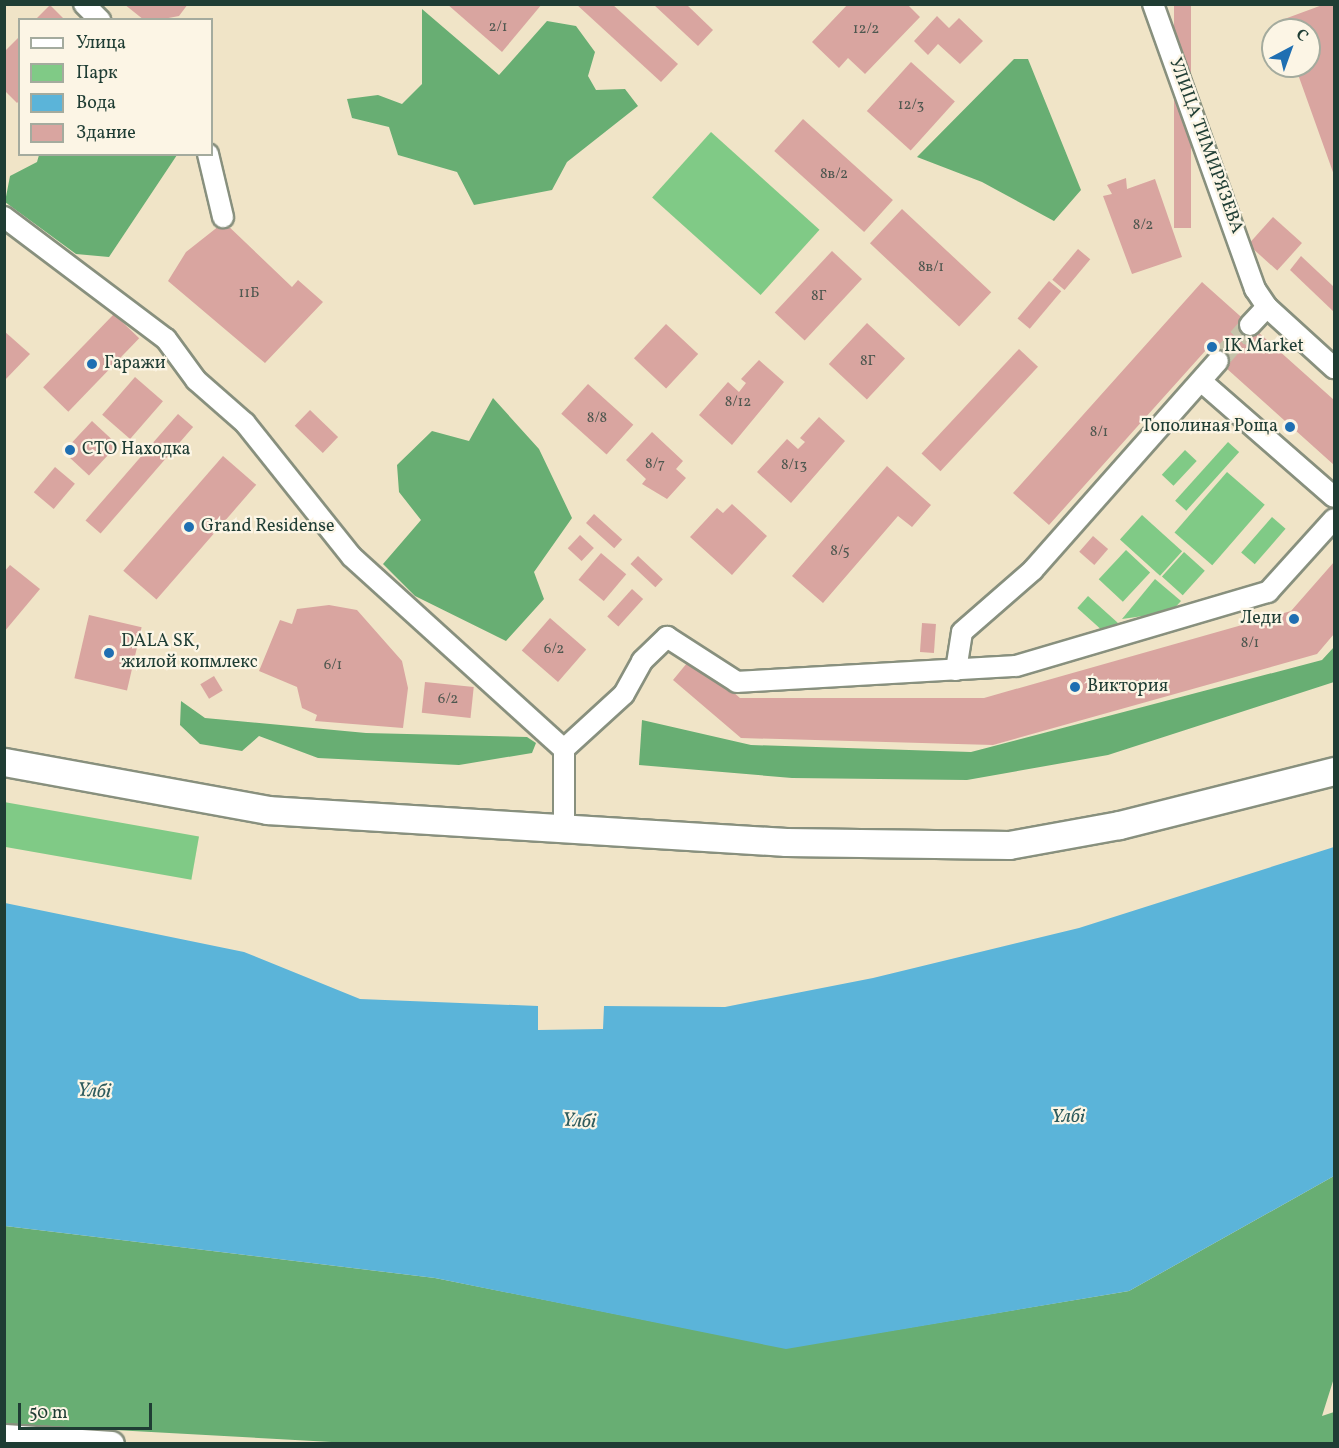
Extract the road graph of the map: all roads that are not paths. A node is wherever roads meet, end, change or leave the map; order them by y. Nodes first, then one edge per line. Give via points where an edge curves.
1 (84, 4) edge
2 (1153, 4) edge
3 (98, 18) edge
4 (208, 156) edge
5 (4, 217) edge
6 (223, 217) dead end
7 (1267, 307) junction
8 (1250, 325) tunnel mouth
9 (1218, 361) tunnel mouth
10 (1335, 368) edge
11 (1201, 381) junction
12 (1335, 497) edge
13 (1335, 519) edge
14 (956, 670) junction
15 (564, 749) junction
16 (4, 762) edge
17 (1335, 771) edge
18 (564, 831) junction
19 (8, 1438) edge
20 (112, 1443) edge

1 - 3 street
2 - 7 street, УЛИЦА ТИМИРЯЗЕВА via 1255,289
4 - 6 street
5 - 15 street via 166,339 196,380 245,423 352,557
7 - 8 street
7 - 10 street, УЛИЦА ТИМИРЯЗЕВА
9 - 11 street
11 - 12 street
11 - 14 street via 1033,570 962,632
13 - 14 street via 1268,592 1016,666
14 - 15 street via 737,682 667,637 642,661 624,694
15 - 18 street
16 - 18 main road via 267,810
17 - 18 main road via 1119,825 1009,845
19 - 20 street

